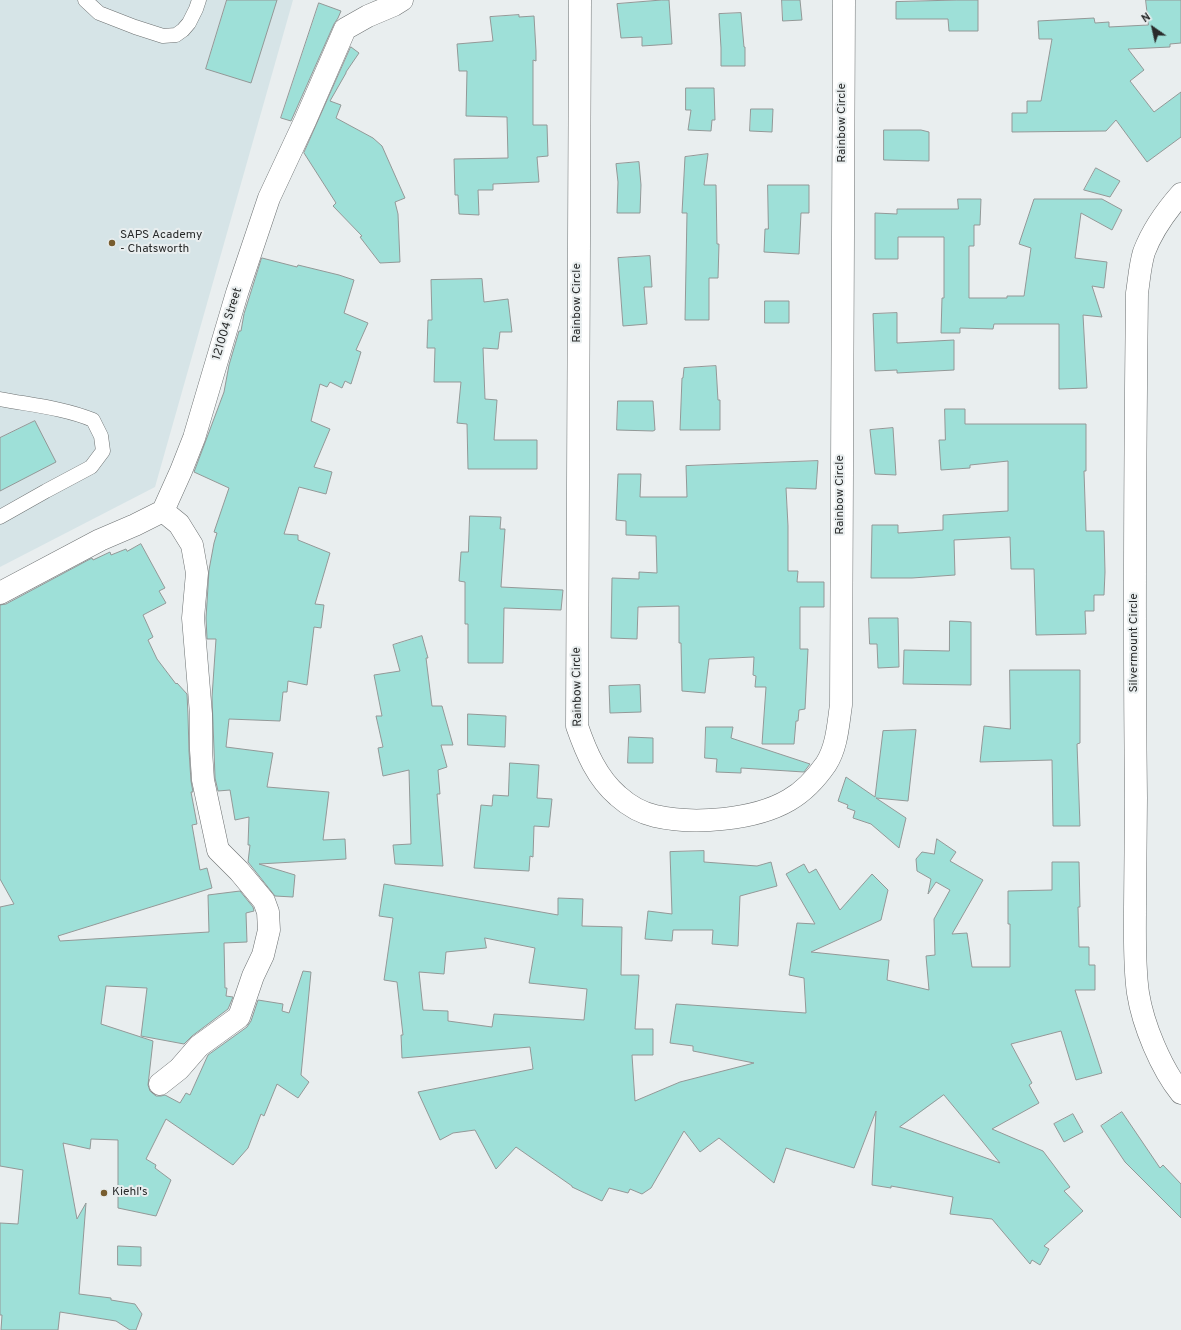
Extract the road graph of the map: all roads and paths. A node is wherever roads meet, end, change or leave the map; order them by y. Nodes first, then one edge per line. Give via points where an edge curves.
1 (85, 0) edge
2 (199, 0) edge
3 (402, 0) edge
4 (580, 0) edge
5 (844, 0) edge
6 (1181, 194) edge
7 (0, 399) edge
8 (163, 511) junction
9 (0, 517) edge
10 (0, 592) edge
11 (160, 1084) dead end
12 (1181, 1093) edge

1 - 2 lane via 99,13 163,36 176,35 183,30
3 - 8 street, 121004 Street via 345,29 269,198 194,438
4 - 5 street, Rainbow Circle via 577,726 595,768 603,781 618,796 634,808 654,816 680,820 746,816 790,800 810,784 827,764 836,742 841,706
6 - 12 street, Silvermount Circle via 1156,228 1144,253 1137,293 1134,960 1147,1025 1160,1059
7 - 9 lane via 78,414 93,420 101,436 103,450 91,467
8 - 10 street via 100,540
8 - 11 street via 179,524 192,545 197,573 194,618 203,780 218,850 264,901 268,912 269,930 263,955 239,1017 199,1046 179,1069

